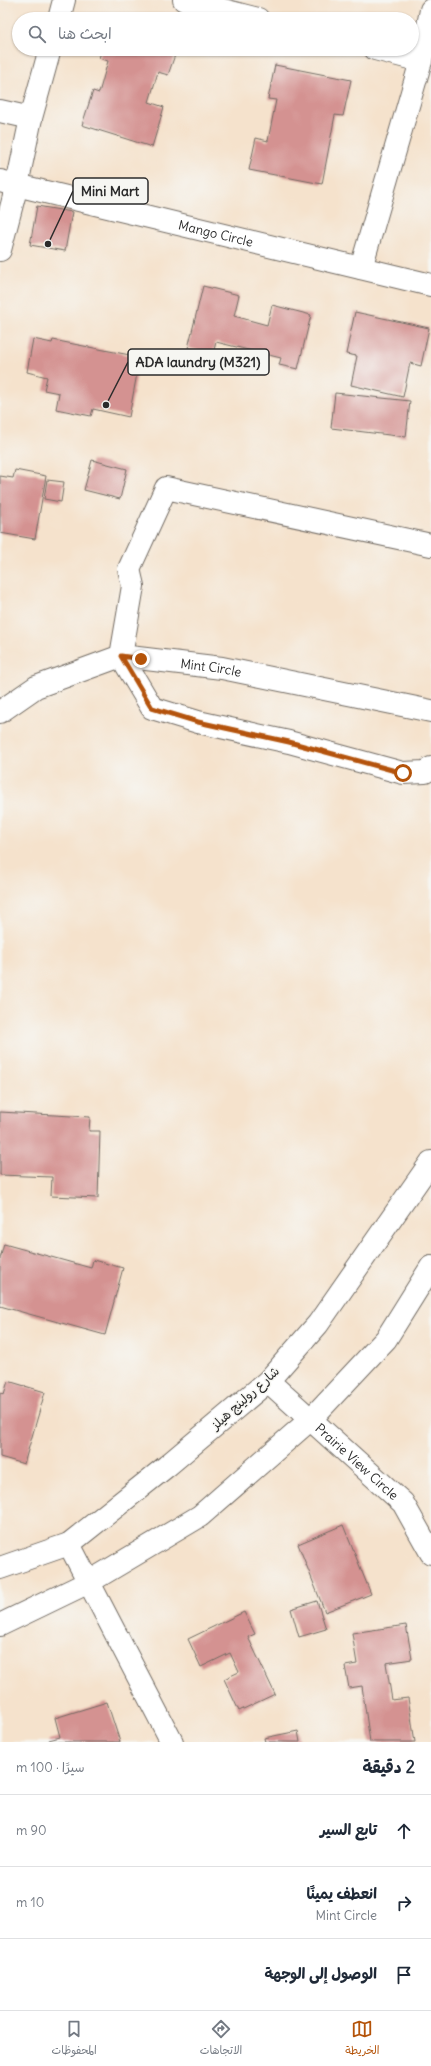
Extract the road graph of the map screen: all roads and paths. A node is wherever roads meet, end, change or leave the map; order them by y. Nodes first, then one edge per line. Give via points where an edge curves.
1 (64, 0) edge
2 (184, 0) edge
3 (431, 10) edge
4 (61, 12) edge
5 (231, 12) edge
6 (48, 56) edge
7 (402, 56) edge
8 (421, 61) junction
9 (0, 111) edge
10 (31, 118) junction
11 (9, 183) edge
12 (0, 250) edge
13 (361, 268) junction
14 (431, 285) edge
15 (431, 545) edge
16 (121, 656) junction
17 (431, 711) edge
18 (0, 712) edge
19 (431, 768) edge
20 (431, 1162) edge
21 (424, 1185) edge
22 (431, 1267) edge
23 (268, 1381) junction
24 (310, 1419) junction
25 (69, 1544) junction
26 (431, 1553) edge
27 (0, 1568) edge
28 (89, 1582) junction
29 (0, 1625) edge
30 (172, 1742) edge

1 - 4 street
2 - 5 street
3 - 8 street
6 - 10 street
7 - 8 street
8 - 13 street
9 - 10 street
10 - 11 street
11 - 12 street
11 - 13 street, Mango Circle
13 - 14 street, Mango Circle
15 - 16 street via 166,488 129,569 133,586
16 - 17 street, Mint Circle via 222,668
16 - 18 street, Mint Circle via 36,687
16 - 19 street via 152,708 198,722 289,742 403,773 425,772
20 - 21 street, شارع رولينج هيلز
21 - 23 street, شارع رولينج هيلز via 318,1324
22 - 24 street via 386,1339
23 - 24 street, Prairie View Circle
23 - 25 street, شارع رولينج هيلز
24 - 26 street, Prairie View Circle via 403,1503
24 - 28 street via 200,1516
25 - 27 street, شارع رولينج هيلز
25 - 28 street
28 - 29 street
28 - 30 street

